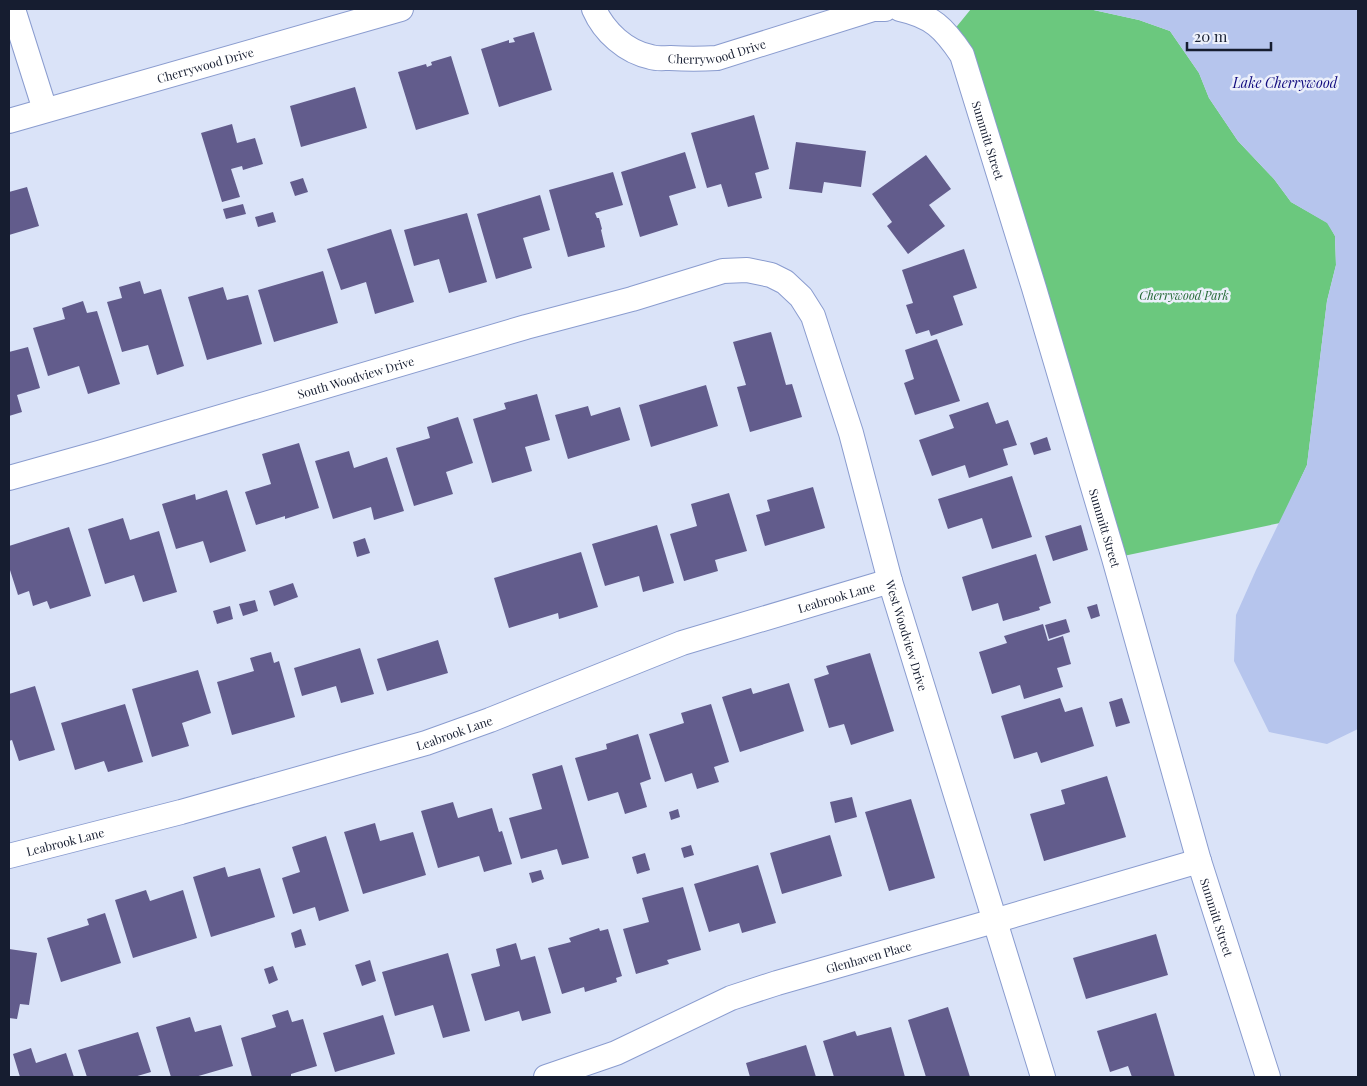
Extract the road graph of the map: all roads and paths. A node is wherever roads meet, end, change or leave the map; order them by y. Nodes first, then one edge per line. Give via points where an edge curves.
1 (13, 9) edge
2 (401, 9) edge
3 (594, 9) edge
4 (885, 9) edge
5 (900, 9) edge
6 (45, 110) junction
7 (9, 121) edge
8 (703, 277) joint
9 (9, 478) edge
10 (890, 581) junction
11 (9, 856) edge
12 (1199, 861) junction
13 (994, 922) junction
14 (546, 1077) edge
15 (1043, 1077) edge
16 (1268, 1077) edge

1 - 6 street
2 - 6 street, Cherrywood Drive
3 - 4 street, Cherrywood Drive via 612,36 651,58 717,58 873,9
5 - 12 street, Summitt Street via 932,20 962,55 1133,624
6 - 7 street, Cherrywood Drive
8 - 9 street, South Woodview Drive
8 - 10 street, West Woodview Drive via 723,271 747,270 771,275 785,282 812,316 851,433
10 - 11 street, Leabrook Lane via 682,643 426,743 181,812
10 - 13 street, West Woodview Drive
12 - 13 street, Glenhaven Place
12 - 16 street, Summitt Street
13 - 14 street, Glenhaven Place via 731,998 616,1053
13 - 15 street, West Woodview Drive

